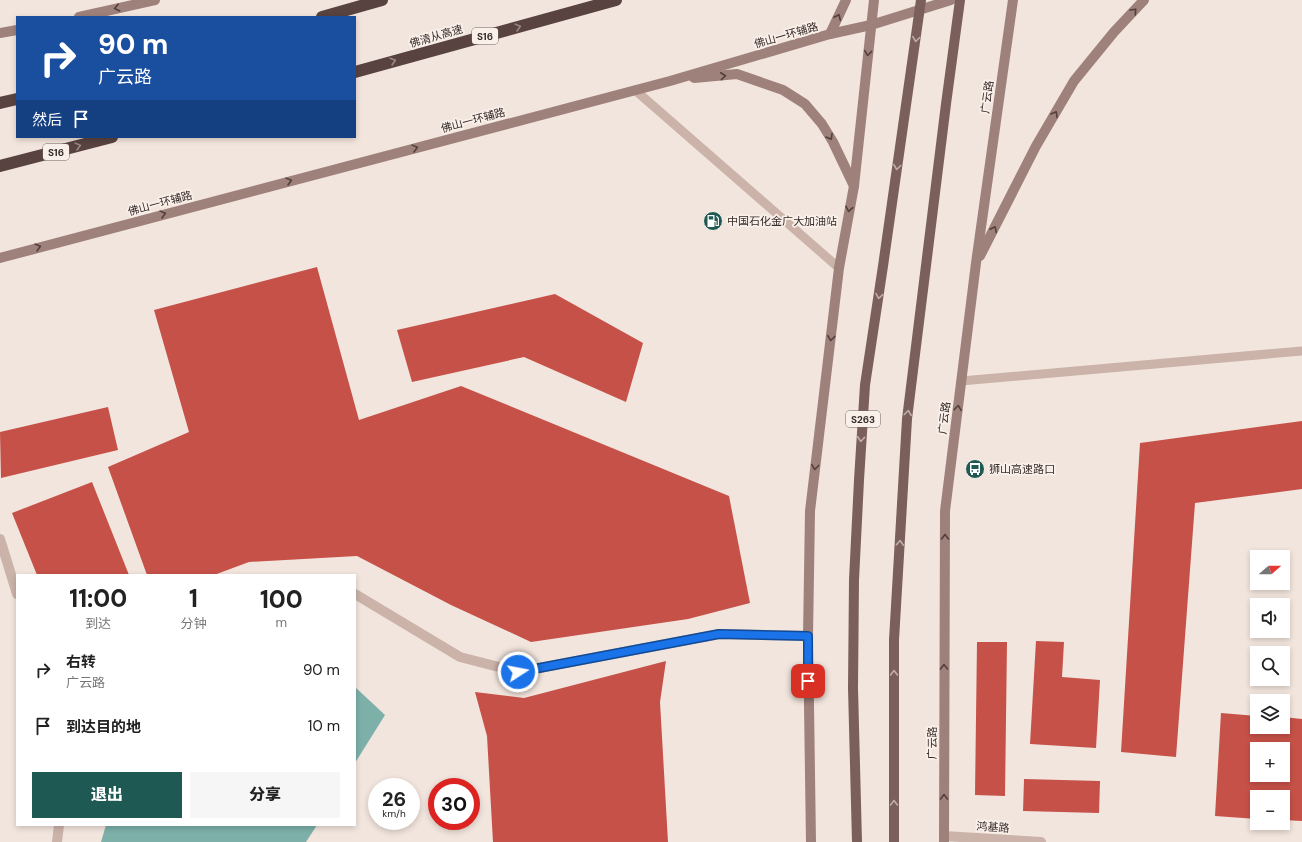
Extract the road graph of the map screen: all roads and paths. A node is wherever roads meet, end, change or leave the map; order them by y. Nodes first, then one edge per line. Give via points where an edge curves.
1 (155, 0) edge
2 (382, 0) edge
3 (616, 0) edge
4 (846, 0) edge
5 (874, 0) edge
6 (921, 0) edge
7 (951, 0) edge
8 (960, 0) edge
9 (1013, 0) edge
10 (1144, 0) edge
11 (83, 16) edge
12 (326, 16) edge
13 (872, 25) junction
14 (16, 30) edge
15 (0, 33) edge
16 (830, 34) junction
17 (356, 72) edge
18 (670, 81) junction
19 (635, 90) junction
20 (16, 99) edge
21 (0, 104) edge
22 (108, 138) edge
23 (0, 166) edge
24 (854, 186) junction
25 (0, 258) edge
26 (976, 263) junction
27 (839, 268) junction
28 (1302, 351) edge
29 (961, 381) junction
30 (0, 539) edge
31 (16, 591) edge
32 (356, 595) edge
33 (808, 636) junction
34 (59, 826) edge
35 (944, 839) edge
36 (57, 842) edge
37 (811, 842) edge
38 (857, 842) edge
39 (894, 842) edge
40 (1041, 842) edge

1 -> 11 main road
2 - 12 highway
17 -> 3 highway, 佛清从高速 / S16
16 -> 4 main road
5 - 13 main road
6 -> 38 main road, S263, bridge via 865,386 854,580 853,688
7 - 13 main road, 佛山一环辅路
39 -> 8 main road via 894,640 907,419
9 - 26 main road, 广云路
26 -> 10 main road via 1036,146 1074,81
13 - 16 main road, 佛山一环辅路
13 -> 24 main road
14 - 15 main road
16 - 18 main road, 佛山一环辅路
18 - 19 main road, 佛山一环辅路
18 -> 24 main road via 737,74 783,90 805,104 822,124
25 -> 19 main road, 佛山一环辅路
19 - 27 lane
20 - 21 highway
23 -> 22 highway, S16
24 -> 27 main road
26 - 29 main road, 广云路
27 -> 33 main road via 810,511
28 - 29 lane
35 -> 29 main road, 广云路 via 945,511
30 - 31 street
32 - 33 street via 460,657 518,672 719,634
33 - 37 main road
34 - 36 street
35 - 40 street, 鸿基路

